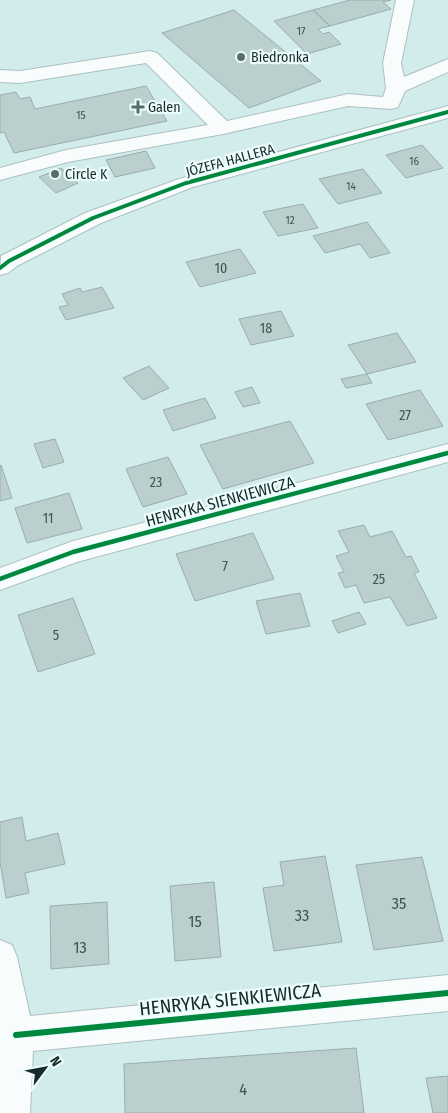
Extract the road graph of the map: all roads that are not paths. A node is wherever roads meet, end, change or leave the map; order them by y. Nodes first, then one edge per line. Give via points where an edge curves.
1 (405, 0) edge
2 (448, 65) edge
3 (0, 76) edge
4 (394, 95) junction
5 (448, 112) edge
6 (405, 124) junction
7 (223, 128) junction
8 (0, 174) edge
9 (0, 268) edge
10 (448, 453) edge
11 (0, 579) edge
12 (0, 957) edge
13 (448, 993) edge
14 (16, 1035) junction
15 (11, 1113) edge

1 - 4 street via 392,63
2 - 4 street
3 - 7 street via 20,77 150,57
4 - 6 street
4 - 7 street via 348,100
5 - 6 street, JÓZEFA HALLERA
6 - 9 street, JÓZEFA HALLERA via 186,183 92,218
7 - 8 street via 66,156
10 - 11 street, HENRYKA SIENKIEWICZA via 73,552
12 - 14 street
13 - 14 street, HENRYKA SIENKIEWICZA
14 - 15 street

